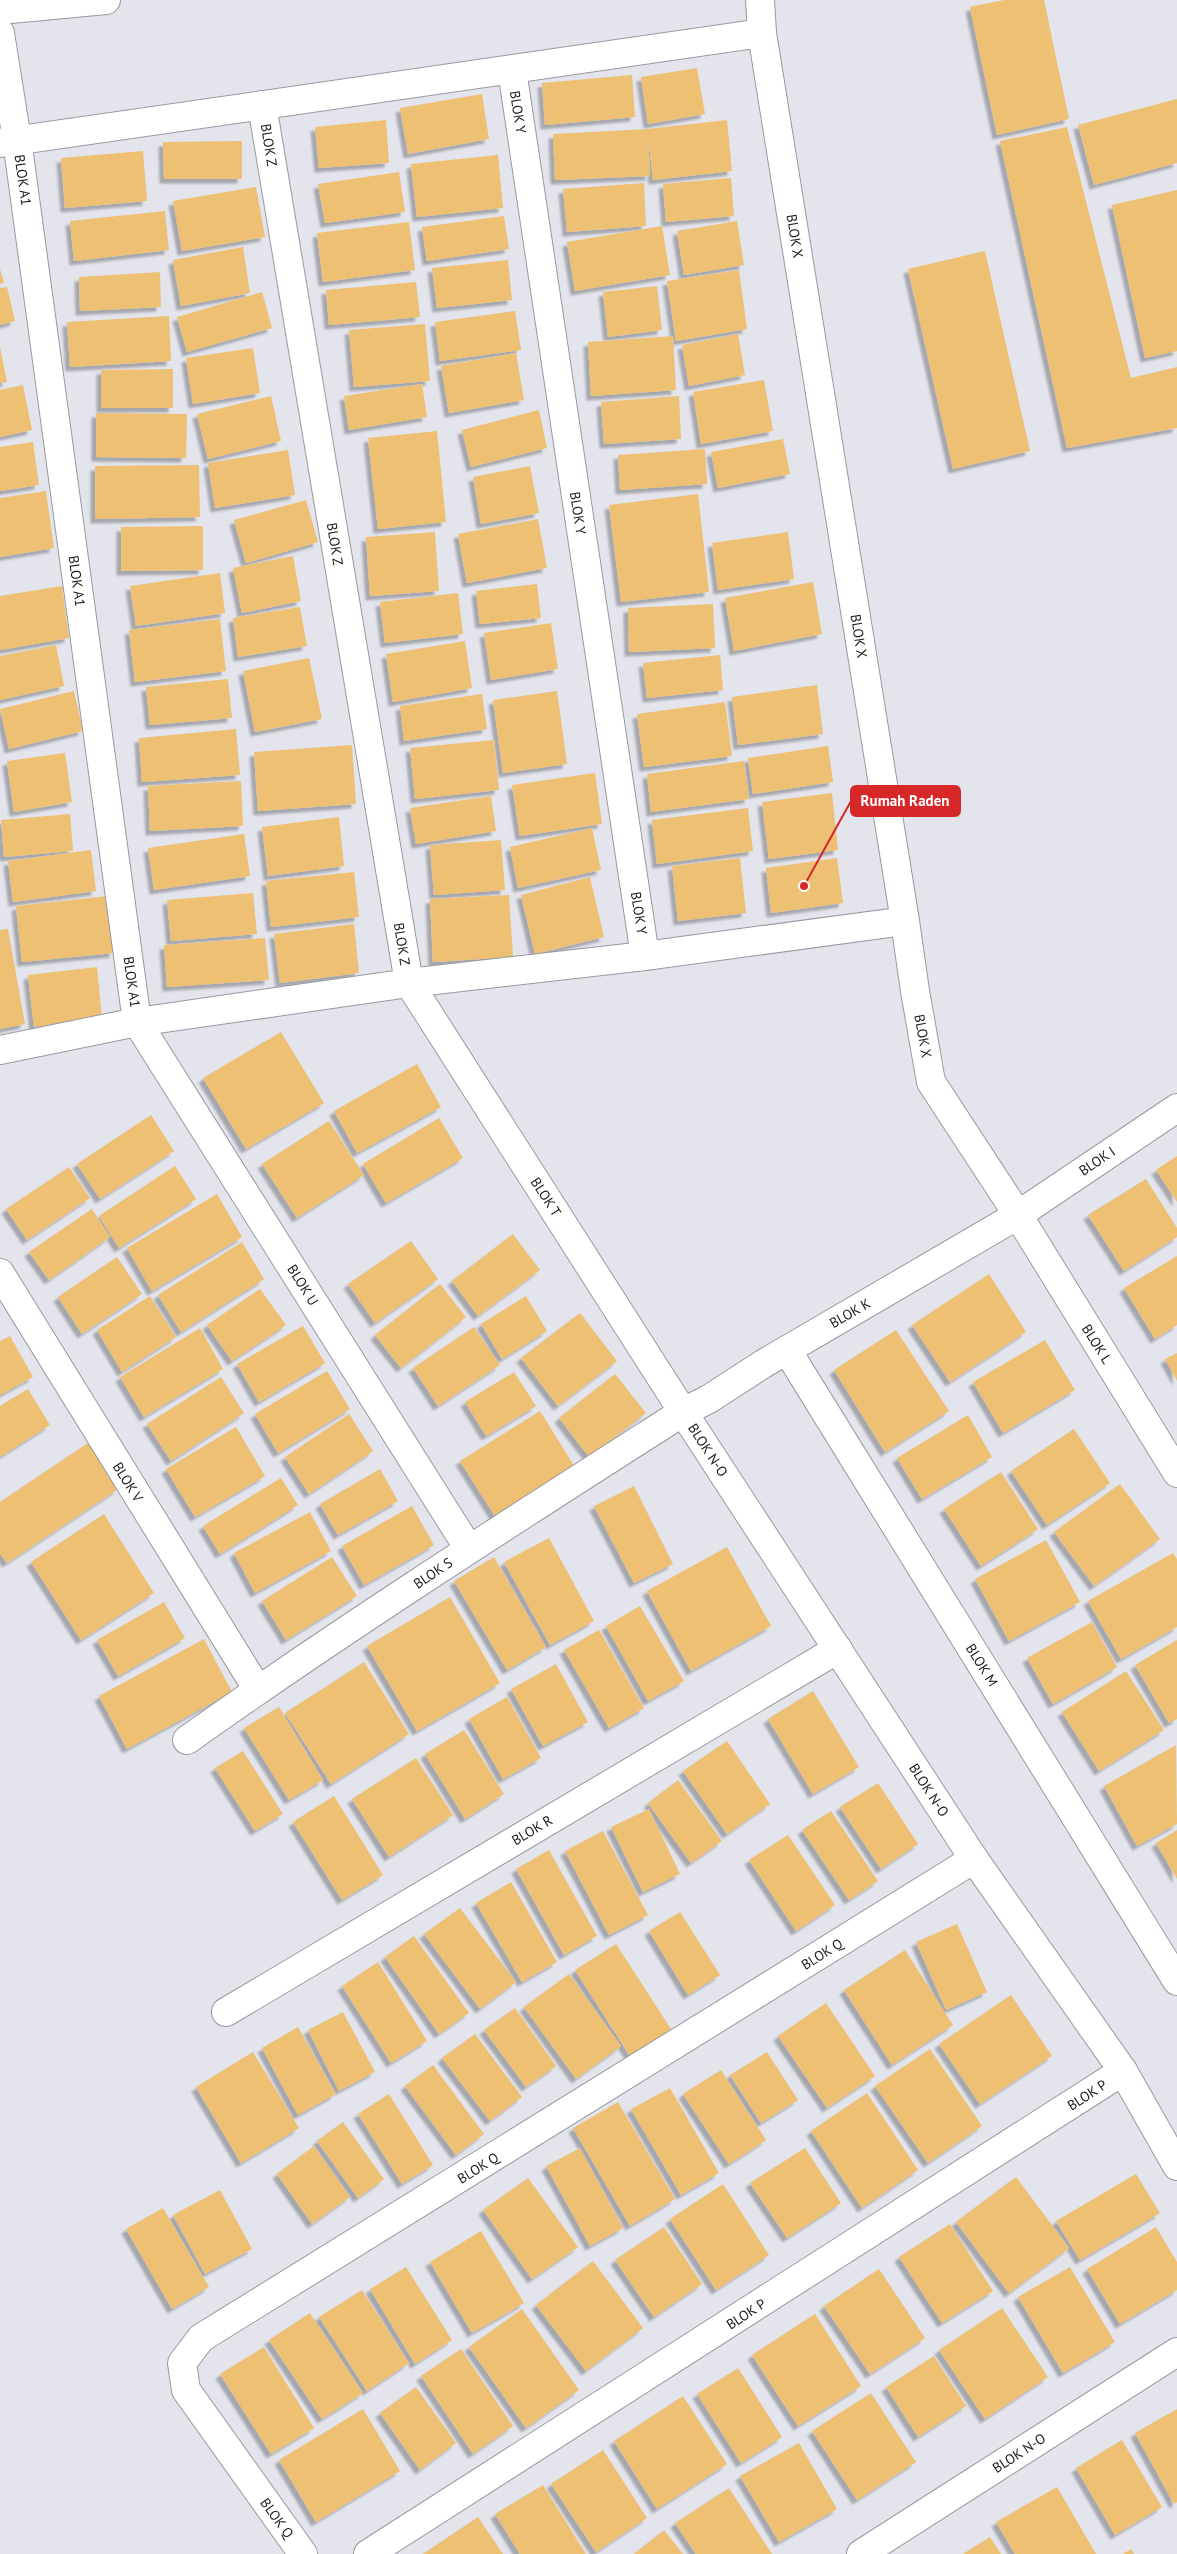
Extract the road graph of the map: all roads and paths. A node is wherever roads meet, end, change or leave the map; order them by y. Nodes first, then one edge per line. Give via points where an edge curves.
1 (106, 0) edge
2 (760, 2) edge
3 (0, 10) edge
4 (0, 33) edge
5 (762, 33) junction
6 (512, 70) junction
7 (262, 105) junction
8 (9, 142) edge
9 (906, 921) junction
10 (645, 956) junction
11 (409, 983) junction
12 (137, 1022) junction
13 (0, 1050) edge
14 (1177, 1108) edge
15 (1018, 1215) junction
16 (0, 1273) edge
17 (788, 1350) junction
18 (683, 1412) junction
19 (1177, 1473) edge
20 (469, 1549) junction
21 (838, 1649) junction
22 (258, 1690) junction
23 (187, 1740) dead end
24 (974, 1859) junction
25 (1177, 1981) edge
26 (226, 2012) dead end
27 (1123, 2072) junction
28 (1177, 2166) edge
29 (1177, 2352) edge
30 (303, 2554) edge
31 (368, 2554) edge
32 (861, 2554) edge

1 - 3 street
2 - 5 street, BLOK X
4 - 8 street, BLOK A1 via 12,109
5 - 6 street
5 - 9 street, BLOK X
6 - 7 street
6 - 10 street, BLOK Y
7 - 8 street
7 - 11 street, BLOK Z
8 - 12 street, BLOK A1
9 - 10 street
9 - 15 street, BLOK X via 932,1082
10 - 11 street
11 - 12 street
11 - 18 street, BLOK T
12 - 13 street
12 - 20 street, BLOK U
14 - 15 street, BLOK I
15 - 17 street, BLOK K
15 - 19 street, BLOK L
16 - 22 street, BLOK V
17 - 18 street, BLOK K
17 - 25 street, BLOK M
18 - 20 street, BLOK S
18 - 21 street, BLOK N-O
20 - 22 street, BLOK S
21 - 24 street, BLOK N-O
21 - 26 street, BLOK R
22 - 23 street, BLOK S
24 - 27 street, BLOK N-O
24 - 30 street, BLOK Q via 201,2338 182,2363 186,2390
27 - 28 street, BLOK N-O
27 - 31 street, BLOK P
29 - 32 street, BLOK N-O

